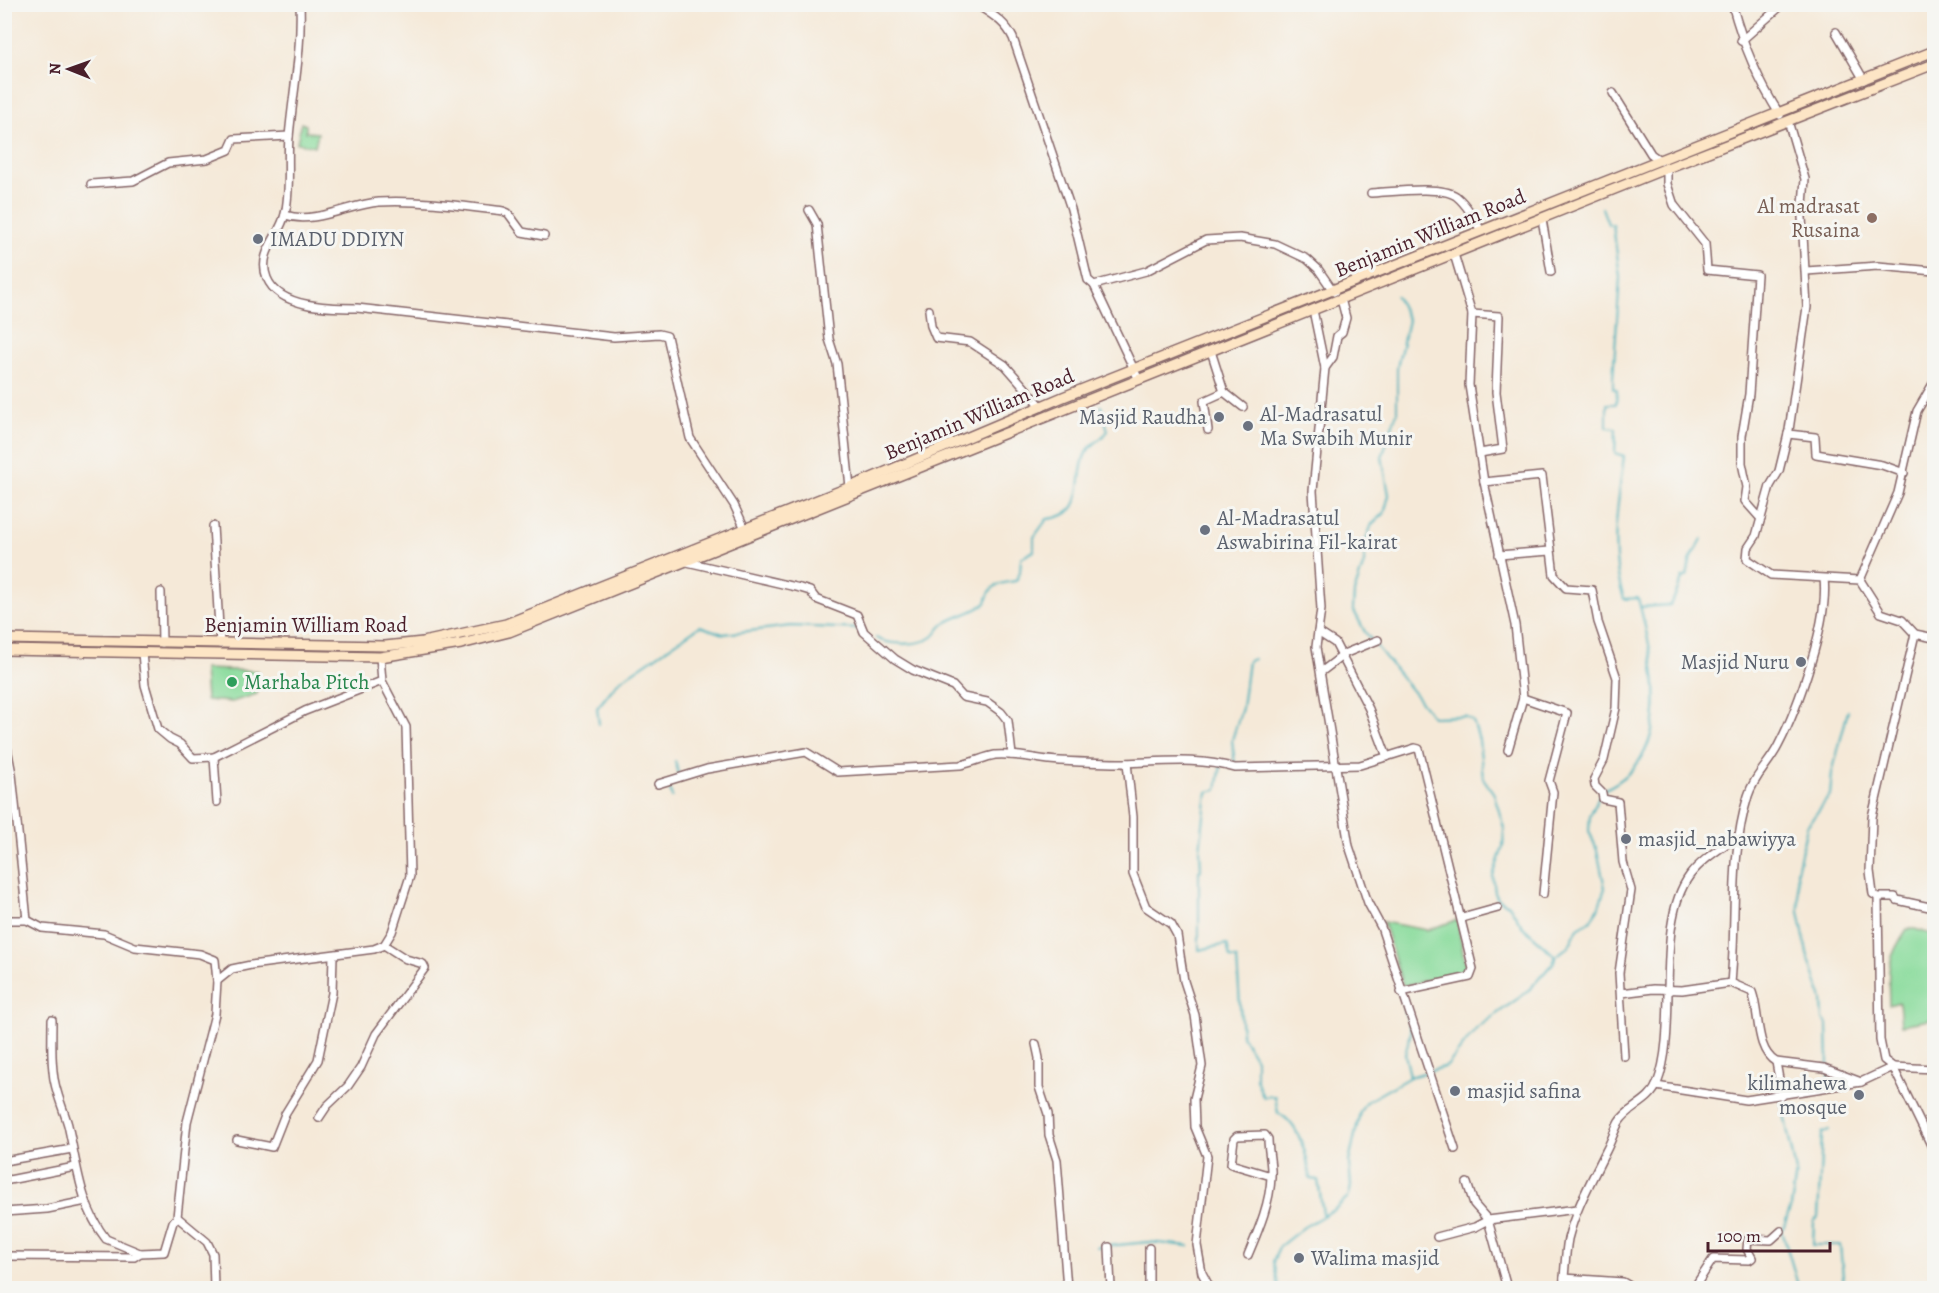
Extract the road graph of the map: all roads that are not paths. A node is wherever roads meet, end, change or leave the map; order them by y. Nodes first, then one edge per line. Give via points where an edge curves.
1 (300, 4) edge
2 (976, 4) edge
3 (1732, 4) edge
4 (1783, 4) edge
5 (1836, 32) dead end
6 (1742, 41) junction
7 (1935, 51) edge
8 (1935, 64) edge
9 (1864, 80) junction
10 (1612, 93) dead end
11 (1780, 115) junction
12 (1788, 122) junction
13 (289, 136) junction
14 (1664, 165) junction
15 (91, 184) dead end
16 (1371, 193) dead end
17 (809, 210) dead end
18 (285, 214) junction
19 (1542, 219) junction
20 (1481, 231) junction
21 (544, 236) dead end
22 (1454, 254) junction
23 (1935, 271) edge
24 (1551, 272) dead end
25 (1806, 272) junction
26 (1094, 285) junction
27 (1338, 295) junction
28 (929, 310) dead end
29 (1313, 310) junction
30 (1472, 314) junction
31 (1211, 351) junction
32 (1325, 368) junction
33 (1134, 370) junction
34 (1139, 380) junction
35 (1935, 382) edge
36 (1224, 392) junction
37 (1042, 407) junction
38 (1243, 407) dead end
39 (1208, 430) dead end
40 (1788, 434) junction
41 (1480, 453) junction
42 (1904, 473) junction
43 (1484, 482) junction
44 (850, 488) junction
45 (1761, 519) junction
46 (213, 526) dead end
47 (747, 534) junction
48 (1550, 551) junction
49 (1499, 555) junction
50 (687, 562) junction
51 (1824, 579) junction
52 (1860, 580) junction
53 (161, 592) dead end
54 (1318, 632) junction
55 (1915, 634) junction
56 (1935, 638) edge
57 (4, 639) edge
58 (1378, 640) dead end
59 (162, 643) junction
60 (220, 644) junction
61 (4, 650) edge
62 (142, 653) junction
63 (380, 657) junction
64 (1340, 657) junction
65 (1321, 672) junction
66 (382, 681) junction
67 (1523, 698) junction
68 (4, 732) edge
69 (1508, 750) dead end
70 (1012, 755) junction
71 (1387, 757) junction
72 (214, 758) junction
73 (1127, 763) junction
74 (1335, 766) junction
75 (658, 784) dead end
76 (218, 802) dead end
77 (1739, 835) junction
78 (1544, 894) dead end
79 (1878, 897) junction
80 (1498, 908) dead end
81 (1935, 908) edge
82 (1462, 918) junction
83 (4, 920) edge
84 (27, 920) junction
85 (384, 945) junction
86 (333, 955) junction
87 (217, 981) junction
88 (1731, 983) junction
89 (1666, 990) junction
90 (1401, 992) junction
91 (1621, 993) junction
92 (52, 1020) dead end
93 (1036, 1044) dead end
94 (1624, 1056) dead end
95 (1776, 1062) junction
96 (1893, 1067) junction
97 (1935, 1069) edge
98 (1861, 1082) junction
99 (1656, 1086) junction
100 (1782, 1096) junction
101 (319, 1118) dead end
102 (237, 1140) dead end
103 (72, 1149) junction
104 (1455, 1149) dead end
105 (1935, 1151) edge
106 (4, 1161) edge
107 (75, 1167) junction
108 (1271, 1176) junction
109 (4, 1181) edge
110 (1467, 1183) dead end
111 (86, 1201) junction
112 (1577, 1209) junction
113 (4, 1212) edge
114 (177, 1217) junction
115 (1488, 1220) junction
116 (1781, 1231) dead end
117 (1437, 1237) dead end
118 (1109, 1247) dead end
119 (1149, 1248) dead end
120 (140, 1253) junction
121 (1248, 1255) dead end
122 (4, 1256) edge
123 (1564, 1278) junction
124 (1066, 1287) edge
125 (214, 1288) edge
126 (1044, 1288) edge
127 (1111, 1288) edge
128 (1149, 1288) edge
129 (1210, 1288) edge
130 (1507, 1288) edge
131 (1563, 1288) edge
132 (1659, 1288) edge
133 (1668, 1288) edge
134 (1683, 1288) edge
135 (1694, 1288) edge

1 - 13 street via 301,40
2 - 26 street via 999,19 1013,38 1071,209 1088,280
3 - 6 street
4 - 6 street
5 - 9 street
6 - 11 street via 1759,83
7 - 9 main road, Benjamin William Road
8 - 12 main road, Benjamin William Road
9 - 11 main road, Benjamin William Road
10 - 14 street via 1651,154
11 - 14 main road, Benjamin William Road
12 - 14 main road, Benjamin William Road
12 - 25 street via 1805,179 1802,217
13 - 15 street via 234,139 229,150 207,159 168,163 133,181
13 - 18 street
14 - 19 main road, Benjamin William Road
14 - 20 main road, Benjamin William Road
14 - 45 street via 1674,205 1705,244 1707,270 1757,275 1742,463 1747,487 1745,501
16 - 20 street via 1441,190 1454,194
17 - 44 street via 817,224
18 - 21 street via 311,216 381,202 467,206 503,211 522,232
18 - 47 street via 263,260 267,279 280,294 319,308 357,308 615,336 667,336 690,438 734,505
19 - 22 main road, Benjamin William Road
19 - 24 street
20 - 27 main road, Benjamin William Road
22 - 27 main road, Benjamin William Road
22 - 30 street
23 - 25 street via 1878,266
25 - 40 street via 1807,307
26 - 27 street via 1146,271 1206,240 1240,238 1275,244 1307,259
26 - 33 street
27 - 29 main road, Benjamin William Road
27 - 32 street via 1346,318 1333,357
27 - 33 main road, Benjamin William Road
28 - 37 street via 936,338 969,342 1005,365
29 - 31 main road, Benjamin William Road
29 - 32 street
30 - 41 street via 1469,385
30 - 41 street via 1499,316 1496,392 1503,449
31 - 34 main road, Benjamin William Road
31 - 36 street
32 - 54 street via 1313,491 1321,609
33 - 34 street
33 - 37 main road, Benjamin William Road
34 - 47 main road, Benjamin William Road
35 - 42 street via 1917,411
36 - 38 street
36 - 39 street via 1204,401
37 - 44 main road, Benjamin William Road
40 - 42 street via 1815,436 1816,454 1882,465
40 - 45 street
41 - 43 street
42 - 52 street via 1890,515
43 - 48 street via 1542,476
43 - 49 street
44 - 47 main road, Benjamin William Road
45 - 51 street via 1747,559 1771,574
46 - 60 street
47 - 50 main road, Benjamin William Road
47 - 60 main road, Benjamin William Road via 506,624 461,635 385,646
48 - 49 street
48 - 91 street via 1559,582 1566,588 1592,590 1617,678 1616,708 1604,760 1594,779 1605,801 1618,802 1623,862 1631,890 1620,953
49 - 67 street via 1515,625
50 - 63 main road, Benjamin William Road via 510,632
50 - 70 street via 810,591 816,598 857,615 863,630 913,670 953,686 963,698 987,702 1001,712 1008,721
51 - 52 street
51 - 77 street via 1820,622 1800,692 1770,762 1754,780
52 - 55 street via 1881,613 1902,620
53 - 59 street
54 - 64 street via 1335,643
54 - 65 street via 1316,647
55 - 56 street
55 - 79 street via 1872,817 1870,871 1873,894
57 - 59 main road, Benjamin William Road
58 - 64 street
59 - 60 main road, Benjamin William Road
61 - 62 main road, Benjamin William Road
62 - 63 main road, Benjamin William Road
62 - 72 street via 145,685 158,729 193,758
63 - 66 street
64 - 65 street
64 - 71 street via 1369,709
65 - 74 street
66 - 72 street via 305,711
66 - 85 street via 406,727 410,876 400,912
67 - 69 street
67 - 78 street via 1567,713 1549,781 1553,792
68 - 84 street
70 - 73 street via 1052,761
70 - 75 street via 960,765 838,772 806,752 707,769
71 - 74 street via 1366,764
71 - 82 street via 1419,749
72 - 76 street
73 - 74 street via 1168,759 1235,768
73 - 129 street via 1133,817 1133,873 1146,907 1171,924 1176,935 1195,1015 1202,1066 1194,1099 1194,1127 1207,1156 1197,1245 1202,1273
74 - 90 street via 1349,846
77 - 88 street
77 - 89 street via 1702,863 1684,884 1676,907
79 - 81 street via 1895,897
79 - 96 street via 1880,1040 1884,1060
80 - 82 street
82 - 90 street via 1473,969 1470,977
83 - 84 street
84 - 87 street via 42,928 104,934 146,949 210,956 217,967
85 - 86 street
85 - 101 street via 425,968 375,1034 348,1086
86 - 87 street via 232,969
86 - 102 street via 332,993 318,1060 285,1114 272,1147
87 - 114 street via 215,1014 187,1122
88 - 89 street
88 - 95 street via 1752,992 1767,1057
89 - 91 street
89 - 99 street via 1667,1050
90 - 104 street
91 - 94 street
92 - 103 street via 52,1072
93 - 124 street via 1038,1087 1057,1160
95 - 98 street via 1824,1068
95 - 100 street
96 - 97 street
96 - 98 street
96 - 105 street
98 - 100 street
99 - 100 street via 1746,1100
99 - 112 street via 1620,1120
103 - 106 street
103 - 107 street
107 - 109 street
107 - 111 street
108 - 108 street via 1268,1137 1234,1139 1231,1164
108 - 121 street via 1262,1221
110 - 115 street via 1474,1204
111 - 113 street
111 - 120 street via 106,1239
112 - 115 street
112 - 123 street via 1568,1240
114 - 120 street via 166,1251
114 - 125 street via 207,1242 213,1254
115 - 117 street
115 - 130 street
116 - 135 street via 1771,1240 1748,1239 1747,1249 1752,1258 1749,1260 1713,1259
118 - 127 street
119 - 128 street
120 - 122 street via 134,1257
123 - 131 street
123 - 132 street
124 - 126 street
133 - 134 street

